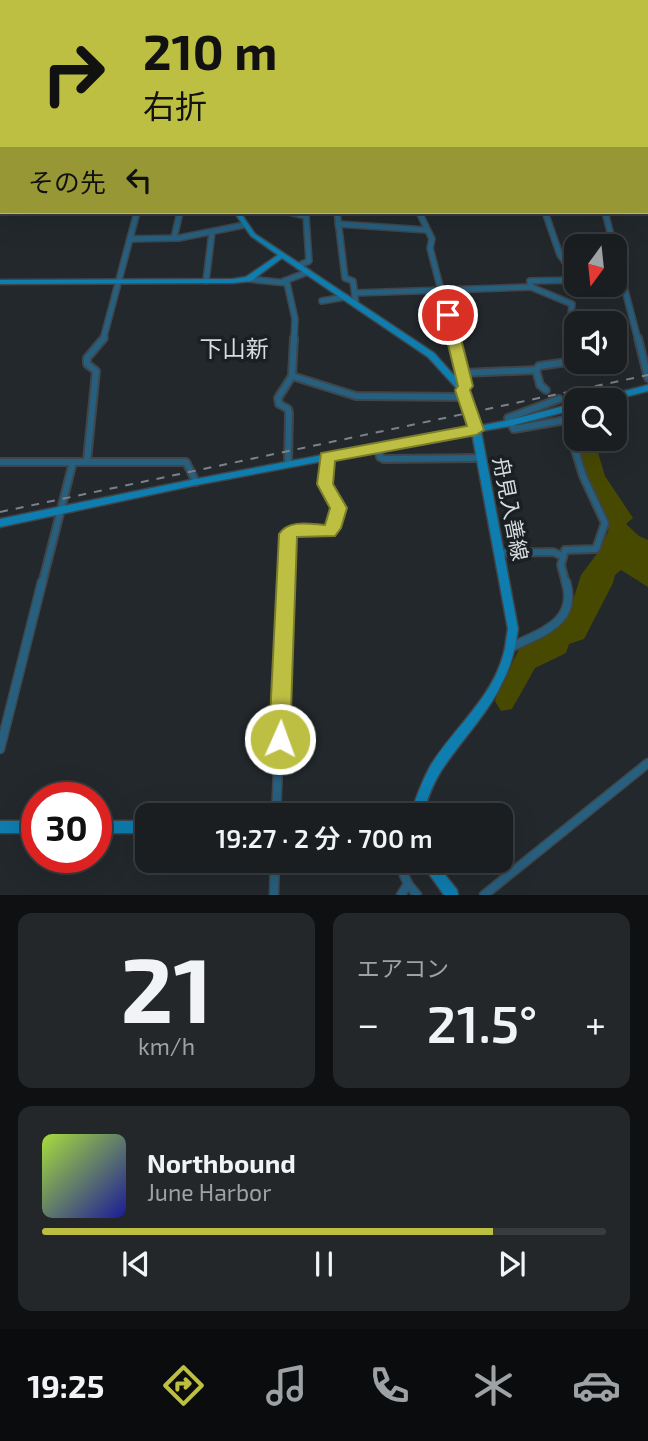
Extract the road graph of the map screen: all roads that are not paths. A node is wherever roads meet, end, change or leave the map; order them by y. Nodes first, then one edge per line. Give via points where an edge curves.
1 (136, 214) edge
2 (180, 214) edge
3 (238, 214) edge
4 (298, 214) edge
5 (337, 214) edge
6 (420, 214) edge
7 (546, 214) edge
8 (606, 214) edge
9 (338, 224) junction
10 (244, 225) junction
11 (427, 230) junction
12 (212, 232) junction
13 (611, 234) edge
14 (174, 238) junction
15 (130, 239) junction
16 (282, 255) junction
17 (564, 261) edge
18 (299, 266) junction
19 (308, 272) junction
20 (248, 279) junction
21 (564, 279) edge
22 (119, 281) junction
23 (206, 281) junction
24 (284, 281) junction
25 (0, 282) edge
26 (531, 287) junction
27 (441, 290) junction
28 (355, 293) junction
29 (345, 297) junction
30 (627, 297) edge
31 (322, 302) dead end
32 (356, 304) junction
33 (536, 370) junction
34 (463, 373) junction
35 (292, 376) junction
36 (648, 378) edge
37 (648, 388) edge
38 (546, 390) dead end
39 (627, 393) edge
40 (464, 394) junction
41 (559, 399) dead end
42 (564, 409) edge
43 (510, 424) junction
44 (476, 430) junction
45 (378, 448) junction
46 (327, 457) junction
47 (481, 458) junction
48 (87, 461) junction
49 (0, 462) edge
50 (73, 462) junction
51 (288, 464) junction
52 (196, 482) junction
53 (61, 510) junction
54 (0, 523) edge
55 (499, 553) junction
56 (560, 555) junction
57 (512, 647) junction
58 (0, 749) edge
59 (648, 763) edge
60 (277, 803) edge
61 (419, 803) edge
62 (0, 827) edge
63 (21, 827) edge
64 (112, 827) edge
65 (135, 827) edge
66 (275, 873) edge
67 (403, 873) edge
68 (435, 873) edge
69 (408, 884) junction
70 (274, 895) edge
71 (401, 895) edge
72 (417, 895) edge
73 (452, 895) edge
74 (484, 895) edge

1 - 15 street
2 - 14 street
3 - 10 street, 舟見入善線
4 - 18 street via 306,216 309,261
5 - 9 street
6 - 11 street
7 - 17 street
8 - 13 street
9 - 11 street
9 - 28 street via 345,278 353,281
10 - 12 street
10 - 16 street, 舟見入善線
11 - 27 street
12 - 14 street
12 - 23 street
14 - 15 street
15 - 22 street
16 - 18 street, 舟見入善線
16 - 20 street
18 - 19 street, 舟見入善線
19 - 24 street
19 - 29 street, 舟見入善線
20 - 23 street
20 - 24 street
21 - 26 street via 530,281
22 - 23 street
22 - 25 street
22 - 48 street via 103,341 88,358 87,364 96,372
24 - 35 street via 295,320
26 - 27 street
26 - 33 street via 572,304 567,362
27 - 28 street
27 - 34 street
28 - 32 street
29 - 31 street
29 - 32 street, 舟見入善線
30 - 36 street
32 - 40 street, 舟見入善線 via 431,355
33 - 34 street
33 - 38 street
34 - 40 street
35 - 40 street via 356,396
35 - 51 street via 278,398 289,413
37 - 39 street
40 - 44 street, 舟見入善線
41 - 43 street via 508,418
42 - 43 street
43 - 44 street
43 - 56 street via 514,429 565,419 583,476 605,523 596,549 565,550
44 - 45 street
44 - 47 street, 舟見入善線
45 - 46 street
45 - 47 street via 384,459
46 - 51 street
46 - 60 street via 325,484 338,508 333,528 288,534
47 - 55 street, 舟見入善線
48 - 50 street
48 - 52 street via 186,462
49 - 50 street
50 - 53 street
51 - 52 street
52 - 53 street
53 - 54 street
53 - 58 street
55 - 56 street
55 - 57 street, 舟見入善線
56 - 57 street via 571,598 566,611 558,621
57 - 61 street, 舟見入善線 via 500,680 431,777
59 - 74 street
62 - 63 street
64 - 65 street
66 - 70 street
67 - 69 street
68 - 73 street
69 - 71 street
69 - 72 street

